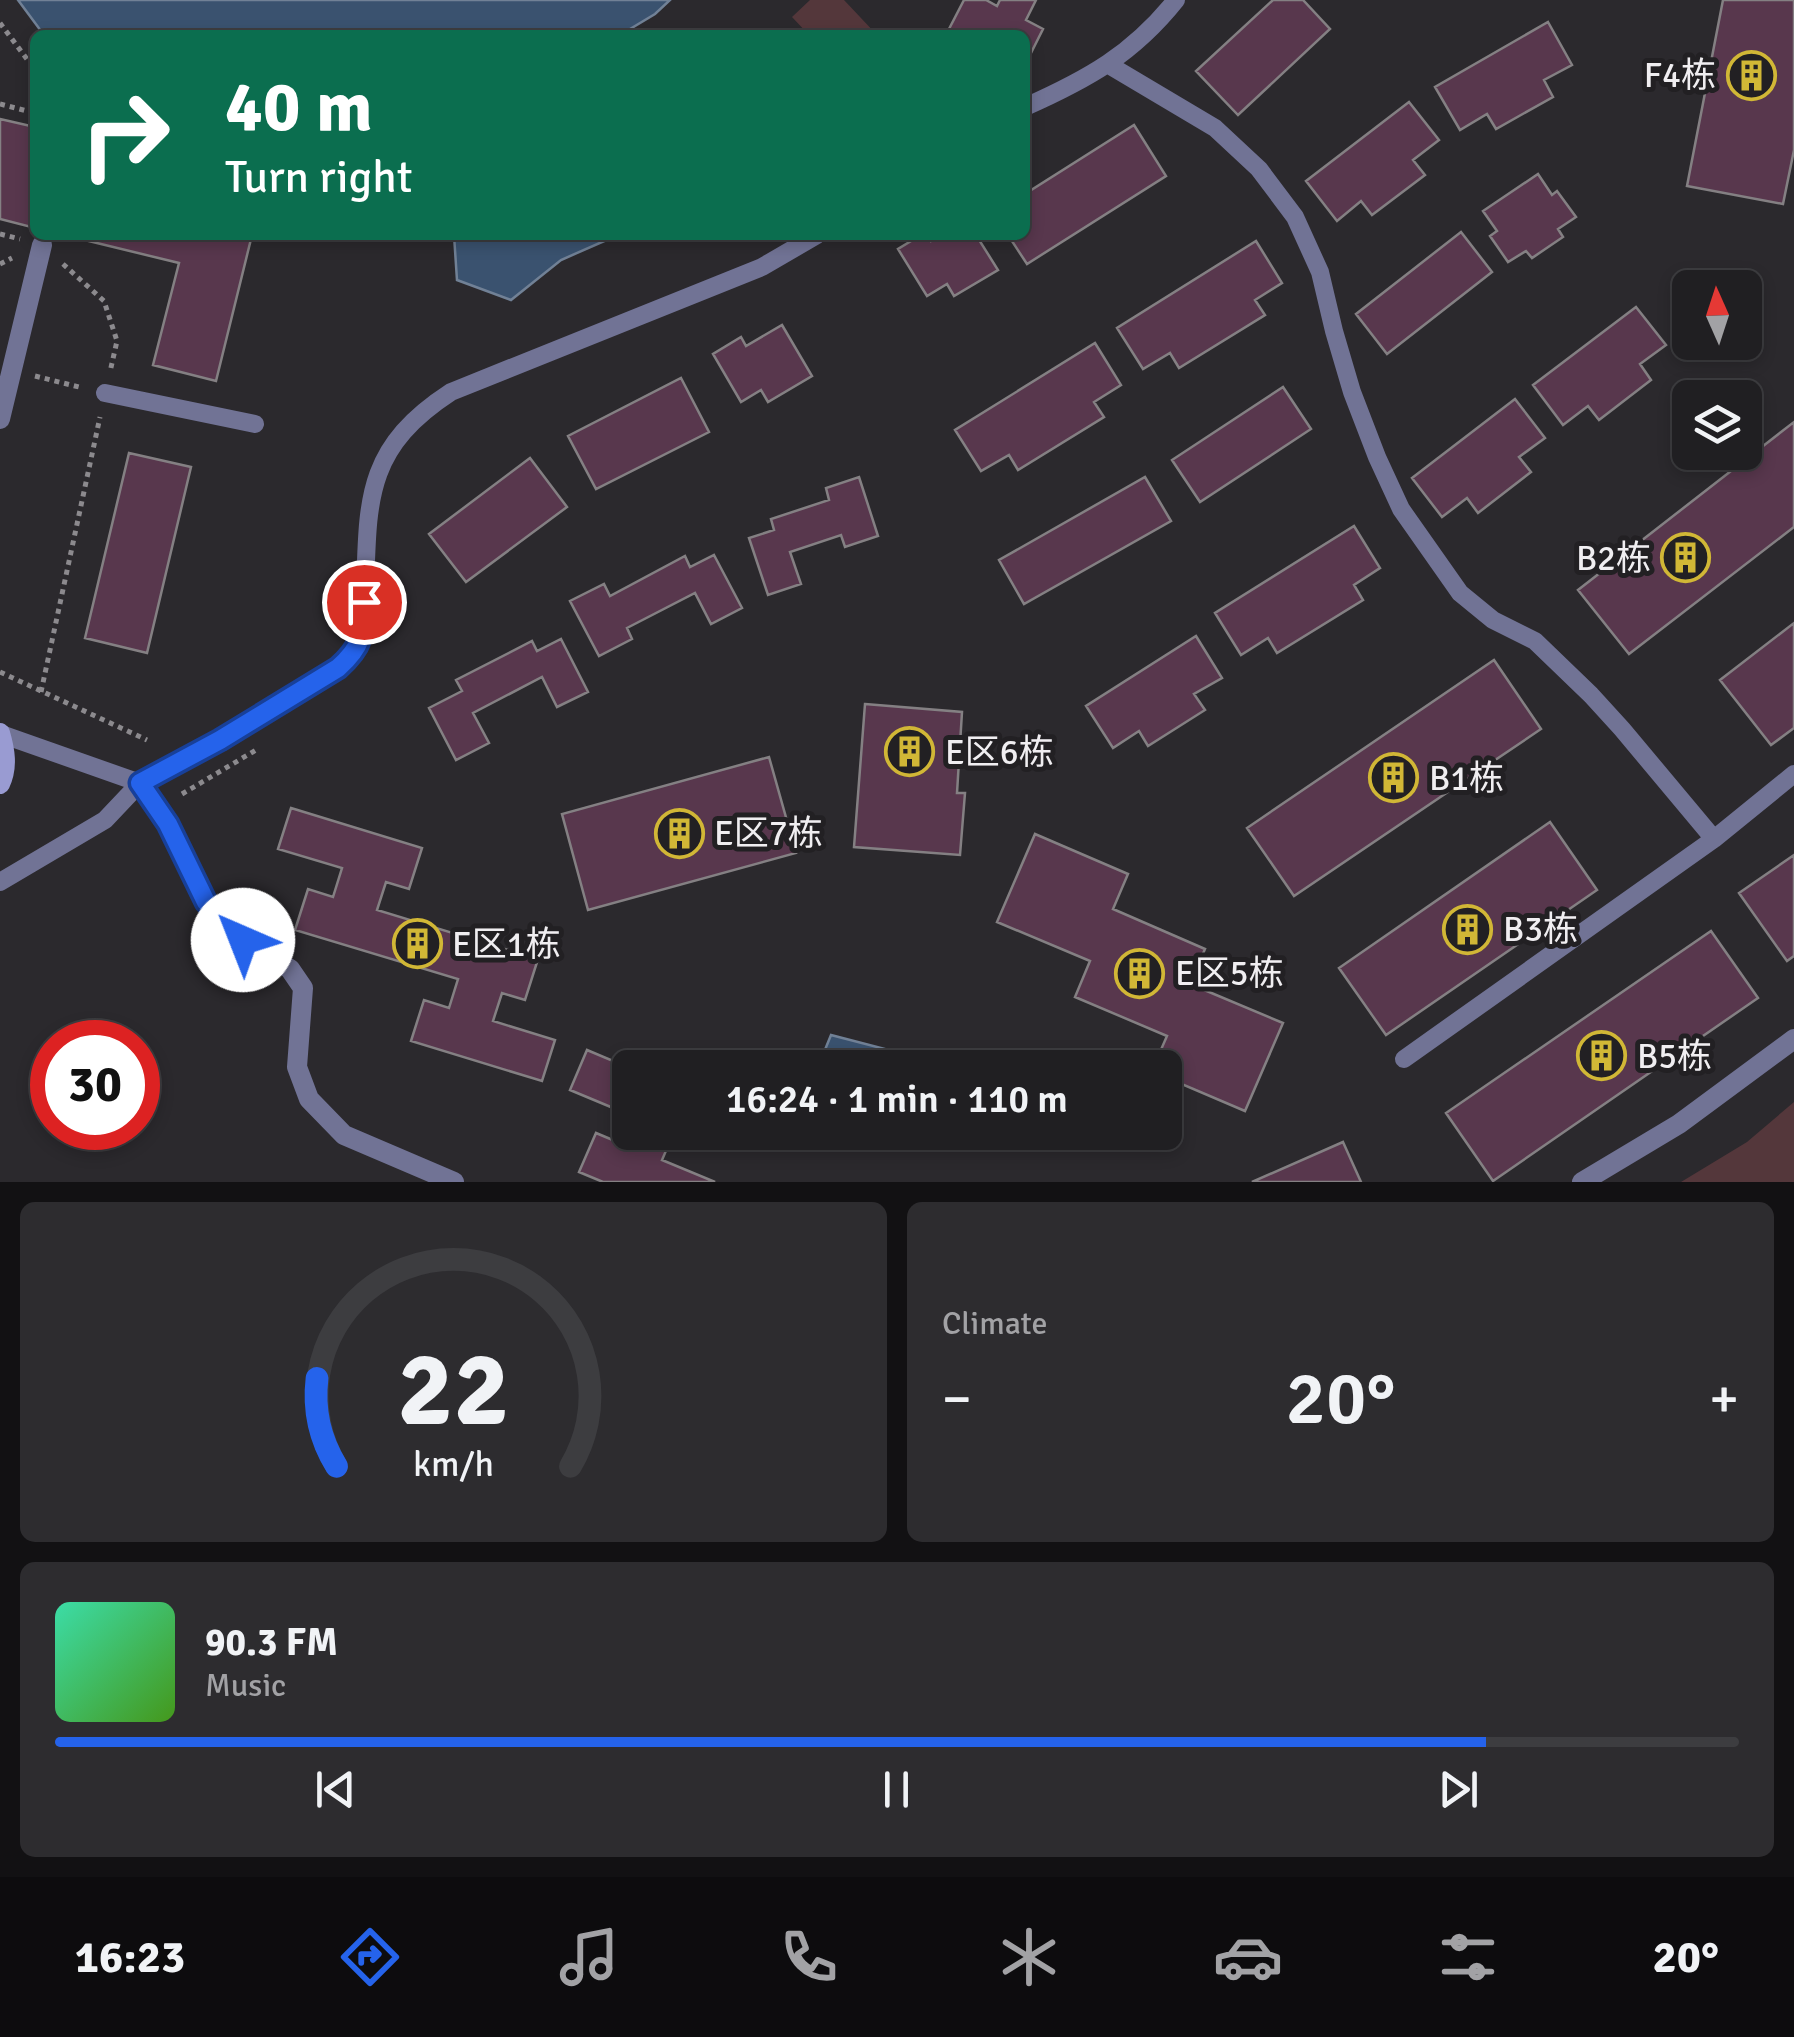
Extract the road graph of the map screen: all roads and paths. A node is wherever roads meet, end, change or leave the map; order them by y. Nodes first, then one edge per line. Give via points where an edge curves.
1 (1176, 0) edge
2 (0, 22) edge
3 (30, 63) edge
4 (1109, 64) junction
5 (0, 104) edge
6 (1030, 105) edge
7 (30, 112) edge
8 (809, 240) edge
9 (42, 245) joint
10 (12, 370) junction
11 (105, 394) junction
12 (0, 419) edge
13 (256, 424) dead end
14 (0, 672) edge
15 (41, 692) junction
16 (0, 733) edge
17 (146, 740) dead end
18 (256, 750) dead end
19 (1794, 774) edge
20 (140, 783) junction
21 (0, 784) edge
22 (182, 794) dead end
23 (1714, 839) junction
24 (0, 882) edge
25 (1794, 1039) edge
26 (1404, 1059) dead end
27 (454, 1182) edge
28 (1582, 1182) edge

1 - 4 lane
2 - 3 path
4 - 6 lane
4 - 23 lane via 1215,128 1259,168 1295,217 1320,272 1352,392 1401,509 1460,593 1492,620 1535,641 1563,668
5 - 7 path
8 - 20 lane via 762,268 429,406 394,443 372,489 364,633 355,653
9 - 10 street
9 - 11 path via 104,301 117,341
10 - 11 path
10 - 12 street
11 - 13 lane
11 - 15 path
14 - 15 path
15 - 17 path
16 - 20 lane
16 - 21 street
18 - 22 path
19 - 23 lane
20 - 24 lane via 105,820
20 - 27 street via 206,902 243,940 290,969 304,988 297,1066 309,1099 344,1135
23 - 26 lane
25 - 28 street via 1679,1124

